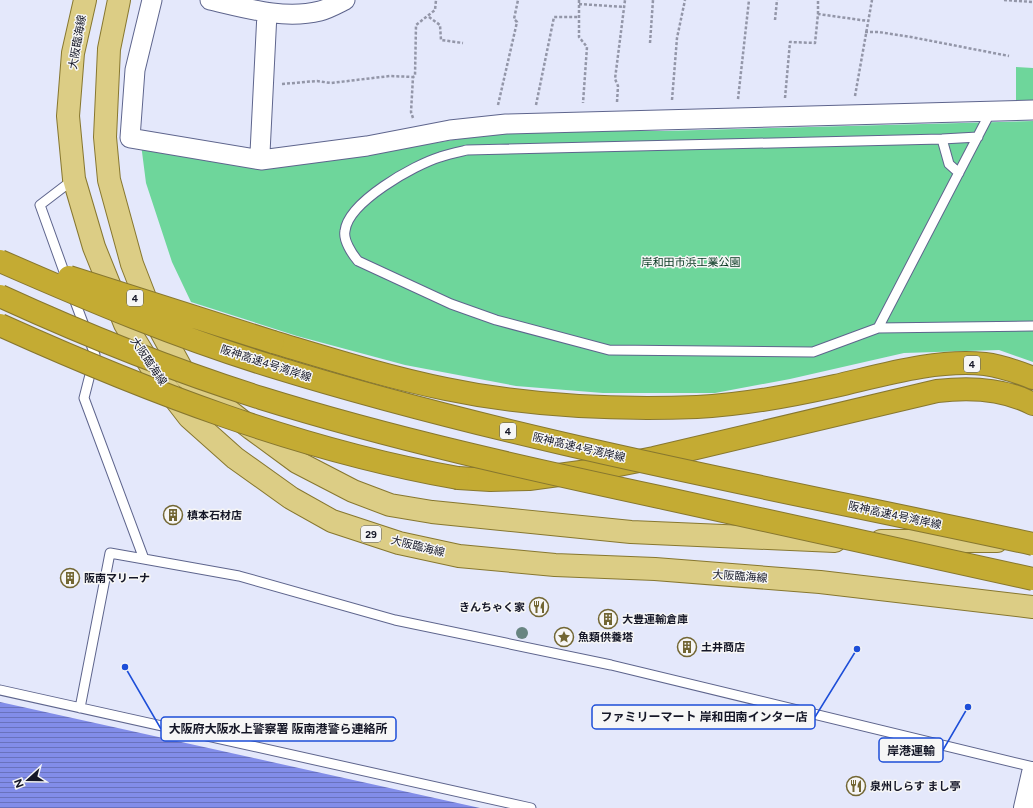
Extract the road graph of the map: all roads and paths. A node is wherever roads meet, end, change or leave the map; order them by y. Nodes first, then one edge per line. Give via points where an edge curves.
1 (85, 0) edge
2 (119, 0) edge
3 (152, 0) edge
4 (210, 0) edge
5 (345, 0) edge
6 (436, 0) edge
7 (518, 0) edge
8 (579, 0) edge
9 (625, 0) edge
10 (653, 0) edge
11 (685, 0) edge
12 (748, 0) edge
13 (777, 0) edge
14 (818, 0) edge
15 (872, 0) edge
16 (1004, 0) edge
17 (1033, 2) edge
18 (579, 4) junction
19 (625, 7) junction
20 (267, 13) junction
21 (818, 14) junction
22 (429, 17) junction
23 (578, 17) junction
24 (776, 20) dead end
25 (868, 21) junction
26 (865, 32) junction
27 (463, 43) dead end
28 (650, 43) dead end
29 (1010, 56) dead end
30 (413, 77) junction
31 (264, 83) junction
32 (671, 104) dead end
33 (737, 104) dead end
34 (784, 104) dead end
35 (582, 106) dead end
36 (498, 108) dead end
37 (536, 108) dead end
38 (617, 108) dead end
39 (1033, 110) edge
40 (991, 111) junction
41 (851, 116) junction
42 (414, 121) dead end
43 (978, 136) junction
44 (942, 139) junction
45 (260, 153) dead end
46 (959, 173) junction
47 (74, 179) junction
48 (0, 248) edge
49 (0, 261) edge
50 (0, 296) edge
51 (0, 325) edge
52 (1033, 326) edge
53 (878, 328) junction
54 (1033, 378) edge
55 (1033, 404) edge
56 (1033, 543) edge
57 (144, 559) junction
58 (1033, 579) edge
59 (1033, 607) edge
60 (0, 690) edge
61 (80, 708) junction
62 (1033, 767) edge
63 (1033, 773) edge
64 (531, 808) edge
65 (1025, 808) edge

1 - 47 main road, 大阪臨海線 / 29 via 73,53 68,116
2 - 56 main road, 大阪臨海線 via 109,49 105,137 109,180 142,292 186,377 297,462 353,491 390,505 432,512 639,533 828,541
3 - 41 street via 135,70 130,138 260,160 367,146 450,130 506,124
4 - 20 street
5 - 20 street via 320,11
6 - 22 path via 436,10
7 - 36 path via 514,18 518,22
8 - 18 path
9 - 19 path
10 - 28 path
11 - 32 path via 677,38
12 - 33 path
13 - 24 path
14 - 21 path
15 - 25 path
16 - 17 path
18 - 19 path
18 - 23 path
19 - 38 path via 615,79 618,86
20 - 31 street
21 - 25 path
21 - 34 path via 815,43 790,42
22 - 27 path via 440,24 441,40
22 - 30 path via 416,25
23 - 35 path via 579,37 587,47
23 - 37 path via 554,18
25 - 26 path
26 - 29 path via 911,37
26 - 41 path
30 - 31 path via 390,76 331,83
30 - 42 path via 411,112
31 - 45 street
39 - 40 street
40 - 41 street
40 - 43 lane
43 - 44 lane
43 - 46 lane
44 - 46 lane via 949,164
44 - 53 lane via 467,150 424,163 375,193 347,220 344,232 351,252 358,261 452,304 496,320 609,350 813,352
46 - 53 lane
47 - 57 lane via 40,205 95,356 84,398
47 - 59 main road, 大阪臨海線 / 29 via 94,247 125,324 155,372 184,411 235,458 291,498 332,521 400,543 459,556 555,565 655,569 820,582
48 - 54 highway, 4, bridge via 75,280 280,344 391,377 448,390 496,397 594,406 700,407 753,402 949,364 985,364
49 - 56 highway, 阪神高速4号湾岸線 / 4, bridge via 150,325 269,366 362,393 570,445
50 - 58 highway, bridge via 58,323 164,364 261,398 350,423 589,482
51 - 55 highway, 4, bridge via 126,381 210,410 288,436 367,458 458,478 530,479 588,471 654,458 937,391 964,388 994,391 1022,398
52 - 53 lane
57 - 61 lane via 110,553
57 - 62 lane via 239,576 395,620 611,665
60 - 61 lane
61 - 64 lane
63 - 65 street

